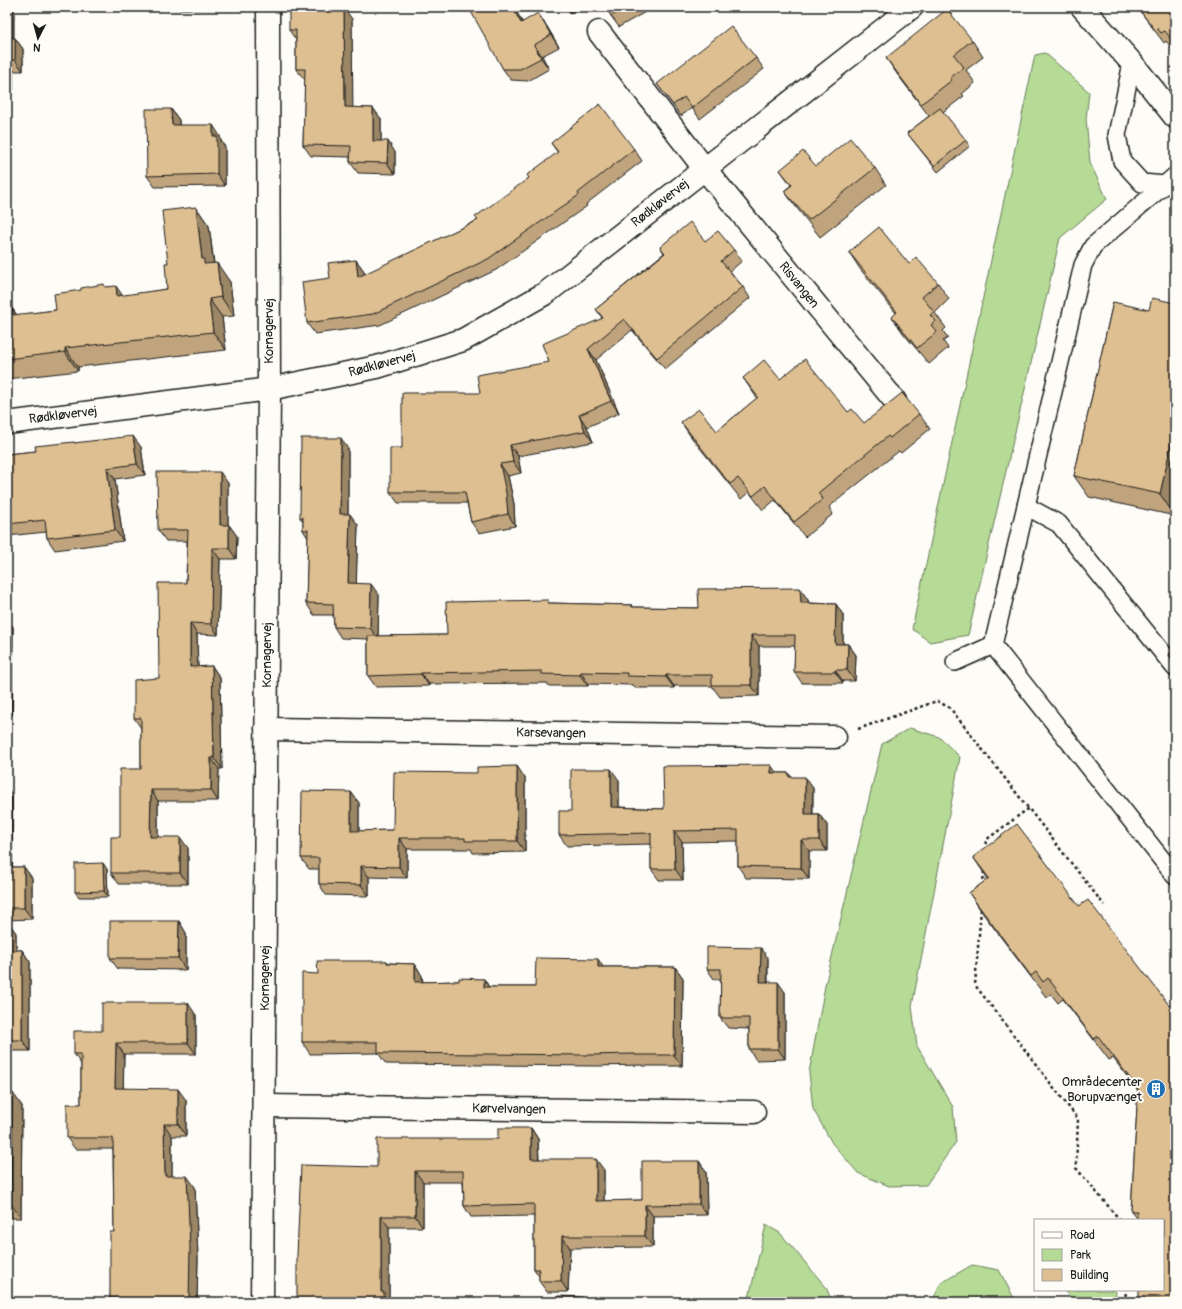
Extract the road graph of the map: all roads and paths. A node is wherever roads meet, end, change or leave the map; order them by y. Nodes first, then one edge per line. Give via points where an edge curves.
1 (268, 7) edge
2 (912, 7) edge
3 (1082, 7) edge
4 (599, 32) dead end
5 (1132, 63) junction
6 (1175, 117) edge
7 (704, 168) junction
8 (1170, 181) edge
9 (269, 389) junction
10 (895, 401) edge
11 (7, 423) edge
12 (1026, 506) junction
13 (993, 645) junction
14 (955, 662) dead end
15 (1175, 668) edge
16 (266, 729) junction
17 (835, 736) joint
18 (1029, 808) junction
19 (985, 855) edge
20 (984, 863) edge
21 (1175, 876) edge
22 (982, 894) edge
23 (1104, 905) dead end
24 (981, 909) edge
25 (264, 1106) junction
26 (754, 1112) dead end
27 (1119, 1219) edge
28 (1126, 1291) edge
29 (262, 1302) edge
30 (1125, 1302) edge

1 - 9 street, Kornagervej
2 - 7 street, Rødkløvervej
3 - 5 street
4 - 7 street
5 - 6 street
5 - 8 lane via 1117,135 1122,161 1142,183
7 - 9 street, Rødkløvervej via 546,293 463,340 377,367
7 - 10 street, Risvangen
8 - 12 lane via 1093,246 1083,266
9 - 11 street, Rødkløvervej
9 - 16 street, Kornagervej
12 - 13 lane
12 - 15 lane via 1059,524
13 - 14 lane
13 - 21 lane
16 - 17 street, Karsevangen
16 - 25 street, Kornagervej
17 - 18 path via 937,701 950,708
18 - 19 path via 986,840
18 - 23 path
20 - 22 path
24 - 27 path via 975,985 1078,1119 1076,1168
25 - 26 street, Kørvelvangen
25 - 29 street, Kornagervej
28 - 30 path

